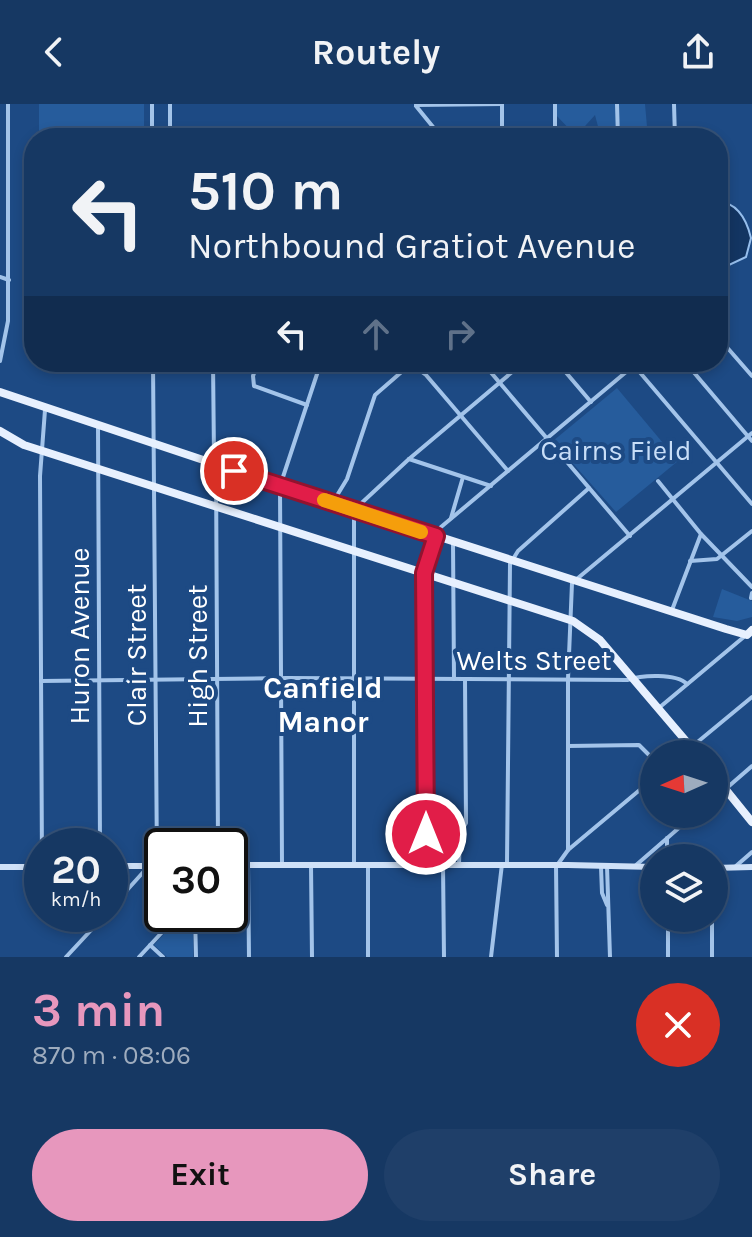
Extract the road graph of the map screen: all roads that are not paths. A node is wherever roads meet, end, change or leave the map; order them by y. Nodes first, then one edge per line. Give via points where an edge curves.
1 (8, 104) edge
2 (152, 104) edge
3 (170, 104) edge
4 (415, 104) edge
5 (502, 104) edge
6 (555, 104) edge
7 (617, 104) edge
8 (674, 104) edge
9 (152, 128) edge
10 (170, 128) edge
11 (434, 128) edge
12 (502, 128) edge
13 (555, 128) edge
14 (618, 128) edge
15 (675, 128) edge
16 (0, 277) edge
17 (9, 280) junction
18 (728, 348) edge
19 (0, 361) edge
20 (153, 372) edge
21 (213, 372) edge
22 (254, 372) edge
23 (318, 372) edge
24 (400, 372) edge
25 (422, 372) edge
26 (490, 372) edge
27 (512, 372) edge
28 (566, 372) edge
29 (624, 372) edge
30 (641, 372) edge
31 (694, 372) edge
32 (752, 376) edge
33 (499, 382) junction
34 (0, 392) edge
35 (591, 402) junction
36 (307, 405) junction
37 (45, 408) junction
38 (461, 416) junction
39 (98, 426) junction
40 (0, 431) edge
41 (751, 437) edge
42 (548, 439) junction
43 (154, 444) junction
44 (42, 451) junction
45 (409, 459) junction
46 (717, 463) junction
47 (216, 465) junction
48 (98, 469) junction
49 (508, 471) junction
50 (463, 476) junction
51 (658, 481) dead end
52 (280, 486) junction
53 (491, 486) junction
54 (155, 488) junction
55 (589, 488) junction
56 (673, 500) junction
57 (333, 502) junction
58 (752, 504) edge
59 (216, 507) junction
60 (354, 510) junction
61 (450, 520) junction
62 (281, 527) junction
63 (752, 531) edge
64 (701, 534) junction
65 (436, 536) junction
66 (630, 536) junction
67 (453, 542) junction
68 (354, 552) junction
69 (721, 557) junction
70 (511, 561) junction
71 (690, 561) junction
72 (424, 573) junction
73 (575, 580) junction
74 (454, 584) junction
75 (752, 587) edge
76 (509, 601) junction
77 (672, 610) junction
78 (570, 620) junction
79 (750, 634) edge
80 (282, 678) junction
81 (633, 678) junction
82 (218, 679) junction
83 (354, 679) junction
84 (427, 679) junction
85 (454, 679) junction
86 (465, 679) junction
87 (508, 679) junction
88 (568, 679) junction
89 (99, 680) junction
90 (156, 680) junction
91 (41, 681) junction
92 (687, 684) junction
93 (752, 697) edge
94 (659, 709) junction
95 (685, 740) edge
96 (706, 740) edge
97 (568, 746) junction
98 (640, 746) edge
99 (752, 766) edge
100 (728, 786) edge
101 (640, 790) edge
102 (728, 793) edge
103 (752, 822) edge
104 (42, 828) edge
105 (100, 828) edge
106 (159, 828) edge
107 (218, 828) edge
108 (679, 828) edge
109 (667, 838) junction
110 (667, 844) edge
111 (566, 852) junction
112 (752, 852) edge
113 (459, 864) junction
114 (504, 864) junction
115 (248, 865) joint
116 (282, 865) junction
117 (311, 865) junction
118 (354, 865) junction
119 (368, 865) junction
120 (426, 865) junction
121 (443, 865) junction
122 (557, 865) junction
123 (569, 865) junction
124 (604, 866) junction
125 (635, 866) junction
126 (640, 866) edge
127 (0, 867) edge
128 (24, 867) edge
129 (752, 867) edge
130 (728, 868) edge
131 (734, 868) junction
132 (144, 871) edge
133 (128, 889) edge
134 (89, 932) edge
135 (162, 932) edge
136 (195, 932) edge
137 (668, 932) edge
138 (712, 932) edge
139 (150, 945) junction
140 (66, 957) edge
141 (139, 957) edge
142 (163, 957) edge
143 (196, 957) edge
144 (249, 957) edge
145 (312, 957) edge
146 (368, 957) edge
147 (444, 957) edge
148 (491, 957) edge
149 (557, 957) edge
150 (610, 957) edge
151 (668, 957) edge
152 (712, 957) edge

1 - 17 street
2 - 9 street
3 - 10 street
4 - 5 street
4 - 11 street
5 - 12 street
6 - 13 street
7 - 14 street
8 - 15 street
16 - 17 street
17 - 19 street via 8,330
18 - 32 street
20 - 43 street, Clair Street
21 - 47 street, High Street
22 - 36 street via 254,386
23 - 36 street
24 - 57 street via 375,395 347,479
25 - 38 street
26 - 33 street
27 - 33 street
28 - 35 street
29 - 35 street
30 - 46 street
31 - 41 street
33 - 38 street
33 - 42 street
34 - 37 main road
35 - 42 street
36 - 52 street
37 - 39 main road
37 - 44 street
38 - 45 street
38 - 49 street
39 - 43 main road
39 - 48 street, Huron Avenue
40 - 44 main road
41 - 46 street
42 - 49 street
42 - 55 street
43 - 47 main road
43 - 54 street, Clair Street
44 - 48 main road
44 - 91 street
45 - 50 street
45 - 60 street
46 - 56 street
46 - 58 street
47 - 52 main road
47 - 59 street, High Street
48 - 54 main road
48 - 89 street, Huron Avenue
49 - 53 street
50 - 53 street
50 - 61 street
51 - 56 street
52 - 57 main road
52 - 62 street
53 - 61 street
54 - 59 main road
54 - 90 street, Clair Street
55 - 66 street
55 - 70 street
56 - 64 street
56 - 66 street
57 - 60 main road
59 - 62 main road
59 - 82 street, High Street
60 - 65 main road
60 - 68 street
61 - 65 street
62 - 68 main road
62 - 80 street
63 - 69 street
64 - 69 street
64 - 71 street
65 - 67 main road
65 - 72 street
66 - 73 street
67 - 70 main road
67 - 74 street
68 - 72 main road
68 - 83 street
69 - 71 street
69 - 75 street
70 - 73 main road
70 - 76 street
71 - 77 street
72 - 74 main road
72 - 84 street
73 - 77 main road
73 - 78 street
74 - 76 main road
74 - 85 street
76 - 78 main road
76 - 87 street
77 - 79 main road
78 - 81 main road via 595,635
78 - 88 street
79 - 92 street
80 - 82 street, Welts Street
80 - 83 street, Welts Street
80 - 116 street
81 - 88 street, Welts Street
81 - 92 street, Welts Street via 679,678
81 - 94 main road
82 - 90 street, Welts Street
82 - 107 street, High Street
83 - 84 street, Welts Street
83 - 118 street
84 - 85 street, Welts Street
84 - 120 street
85 - 86 street, Welts Street
86 - 87 street, Welts Street
86 - 113 street via 466,823 460,833
87 - 88 street, Welts Street
87 - 114 street
88 - 97 street
89 - 90 street, Welts Street
89 - 91 street, Welts Street
89 - 105 street, Huron Avenue
90 - 106 street, Clair Street
91 - 104 street
92 - 94 street
93 - 96 street
94 - 95 main road
97 - 98 street
97 - 111 street
99 - 100 street
101 - 111 street
102 - 103 main road
108 - 109 street
109 - 110 street
109 - 125 street
111 - 122 street
111 - 123 street
112 - 131 street
113 - 114 main road
113 - 121 main road
114 - 122 main road
114 - 148 street
115 - 116 main road
115 - 144 street
116 - 117 main road
117 - 118 main road
117 - 145 street
118 - 119 main road
119 - 120 main road
119 - 146 street
120 - 121 main road
121 - 147 street
122 - 123 main road
122 - 149 street
123 - 124 main road
124 - 125 main road
124 - 150 street
125 - 126 main road
127 - 128 main road
129 - 131 main road
130 - 131 main road
132 - 133 street
134 - 140 street
135 - 139 street
136 - 143 street
137 - 151 street
138 - 152 street
139 - 141 street
139 - 142 street

